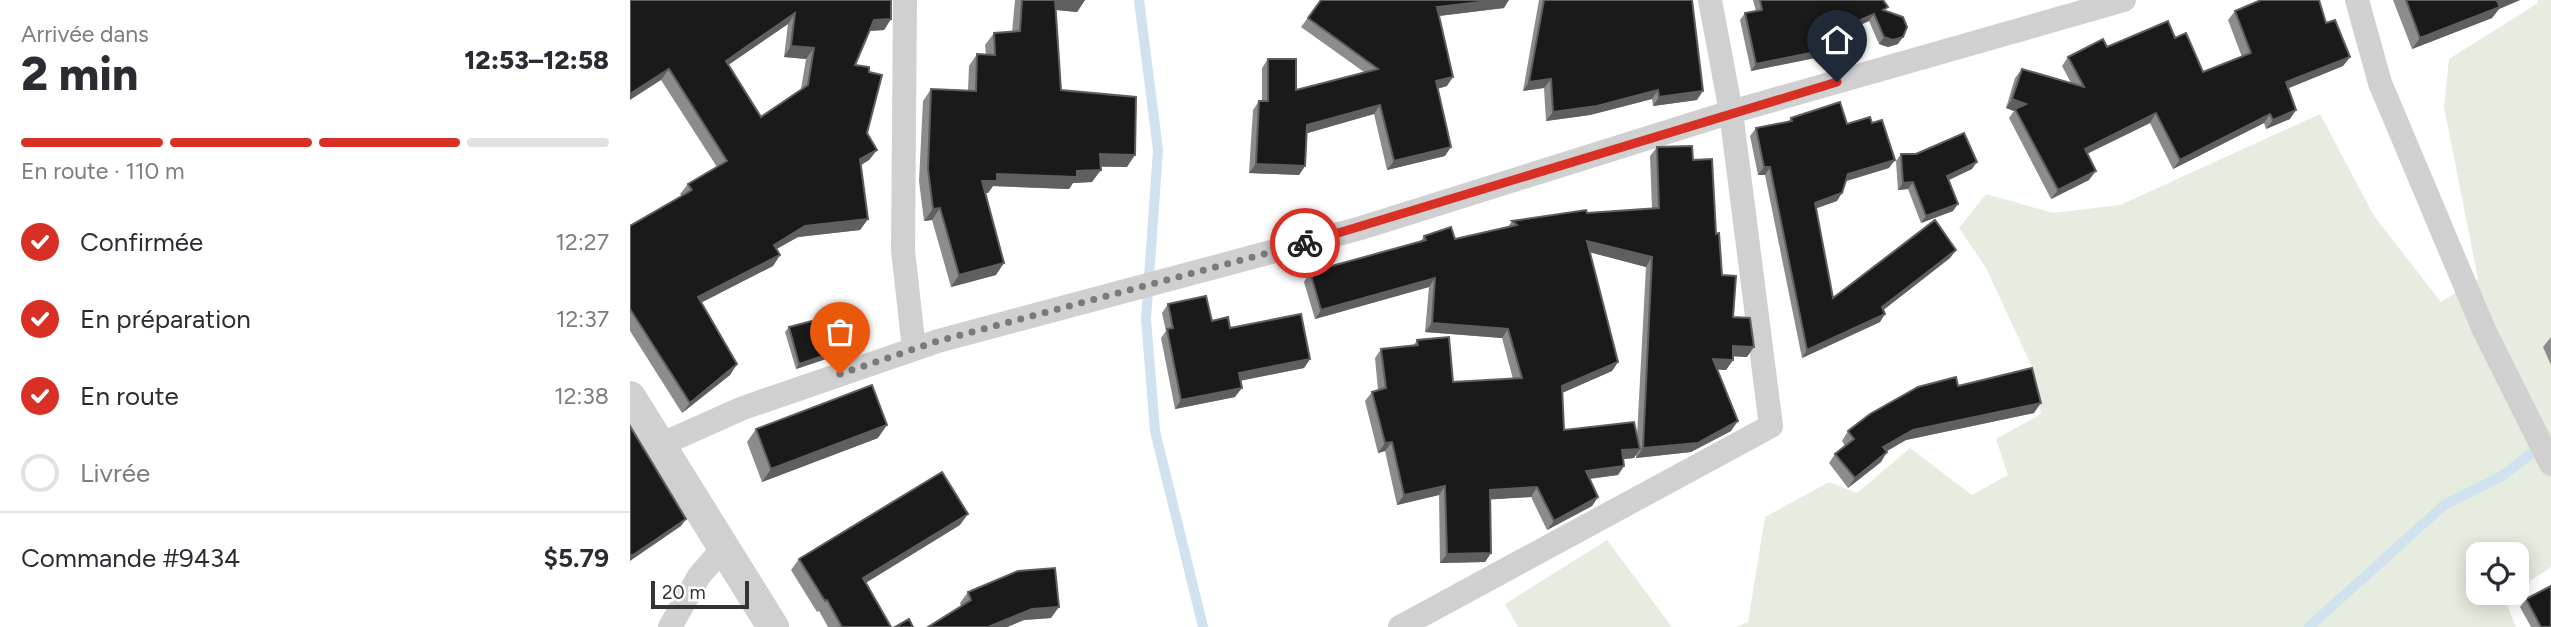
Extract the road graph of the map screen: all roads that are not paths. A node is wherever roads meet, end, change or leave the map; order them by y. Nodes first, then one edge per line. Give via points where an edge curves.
1 (905, 0) edge
2 (1710, 0) edge
3 (2124, 0) edge
4 (2357, 0) edge
5 (1731, 112) junction
6 (914, 349) junction
7 (630, 397) edge
8 (660, 445) junction
9 (2551, 464) edge
10 (723, 547) junction
11 (670, 627) edge
12 (773, 627) edge
13 (1400, 627) edge

1 - 6 street via 903,250
2 - 5 street
3 - 5 street
4 - 9 street via 2380,83 2484,330
5 - 6 street via 1361,228
5 - 13 street via 1771,426
6 - 8 street via 743,408
7 - 8 street
8 - 10 street
10 - 11 street via 699,576
10 - 12 street

